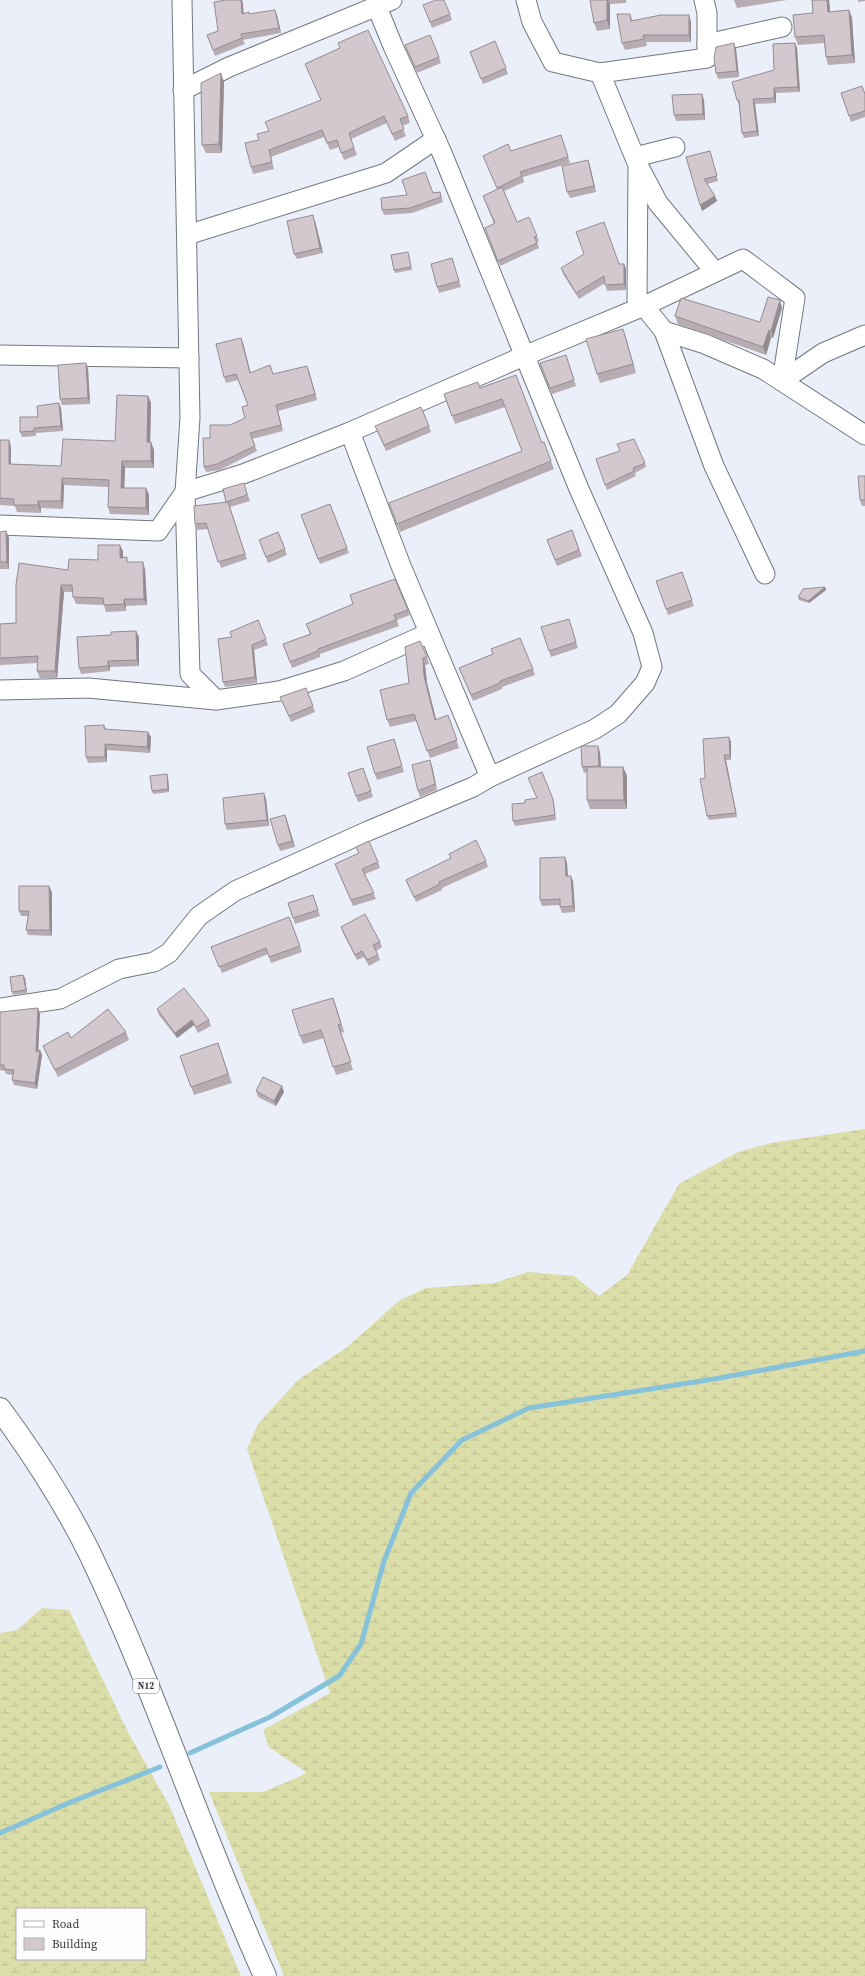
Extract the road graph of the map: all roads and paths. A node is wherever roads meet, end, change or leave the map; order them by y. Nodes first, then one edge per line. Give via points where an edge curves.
1 (182, 0) edge
2 (526, 0) edge
3 (704, 0) edge
4 (385, 4) edge
5 (782, 27) dead end
6 (707, 44) junction
7 (600, 73) junction
8 (183, 90) junction
9 (436, 139) junction
10 (675, 147) dead end
11 (637, 161) junction
12 (187, 235) junction
13 (715, 272) junction
14 (644, 306) junction
15 (664, 331) junction
16 (865, 335) edge
17 (0, 355) edge
18 (524, 356) junction
19 (189, 358) junction
20 (782, 381) junction
21 (350, 432) junction
22 (865, 435) edge
23 (185, 492) junction
24 (0, 525) edge
25 (765, 574) dead end
26 (429, 633) junction
27 (0, 690) edge
28 (216, 700) junction
29 (490, 777) junction
30 (0, 1008) edge
31 (0, 1409) edge
32 (265, 1976) edge

1 - 8 street
2 - 7 street via 532,22 553,62
3 - 6 street via 707,13
4 - 8 street via 229,67
4 - 9 street via 392,46
5 - 6 street
6 - 7 street via 707,58
7 - 11 street
8 - 12 street
9 - 12 street via 386,173
9 - 18 street
10 - 11 street
11 - 13 street via 658,203
11 - 14 street via 637,300
12 - 19 street
13 - 14 street
13 - 20 street via 743,259 795,298
14 - 15 street
14 - 18 street
15 - 20 street via 705,344 763,369
15 - 25 street via 714,466
16 - 20 street via 823,352
17 - 19 street
18 - 21 street
18 - 29 street via 643,633 652,667 645,683 618,714 595,729
19 - 23 street via 190,418
20 - 22 street
21 - 23 street via 243,474
21 - 26 street
23 - 24 street via 158,531
23 - 28 street via 190,674
26 - 28 street via 344,671 279,691
26 - 29 street
27 - 28 street via 88,688
29 - 30 street via 473,787 368,830 236,891 199,916 168,953 154,962 119,969 60,999
31 - 32 main road, N12 via 51,1484 89,1553 125,1632

